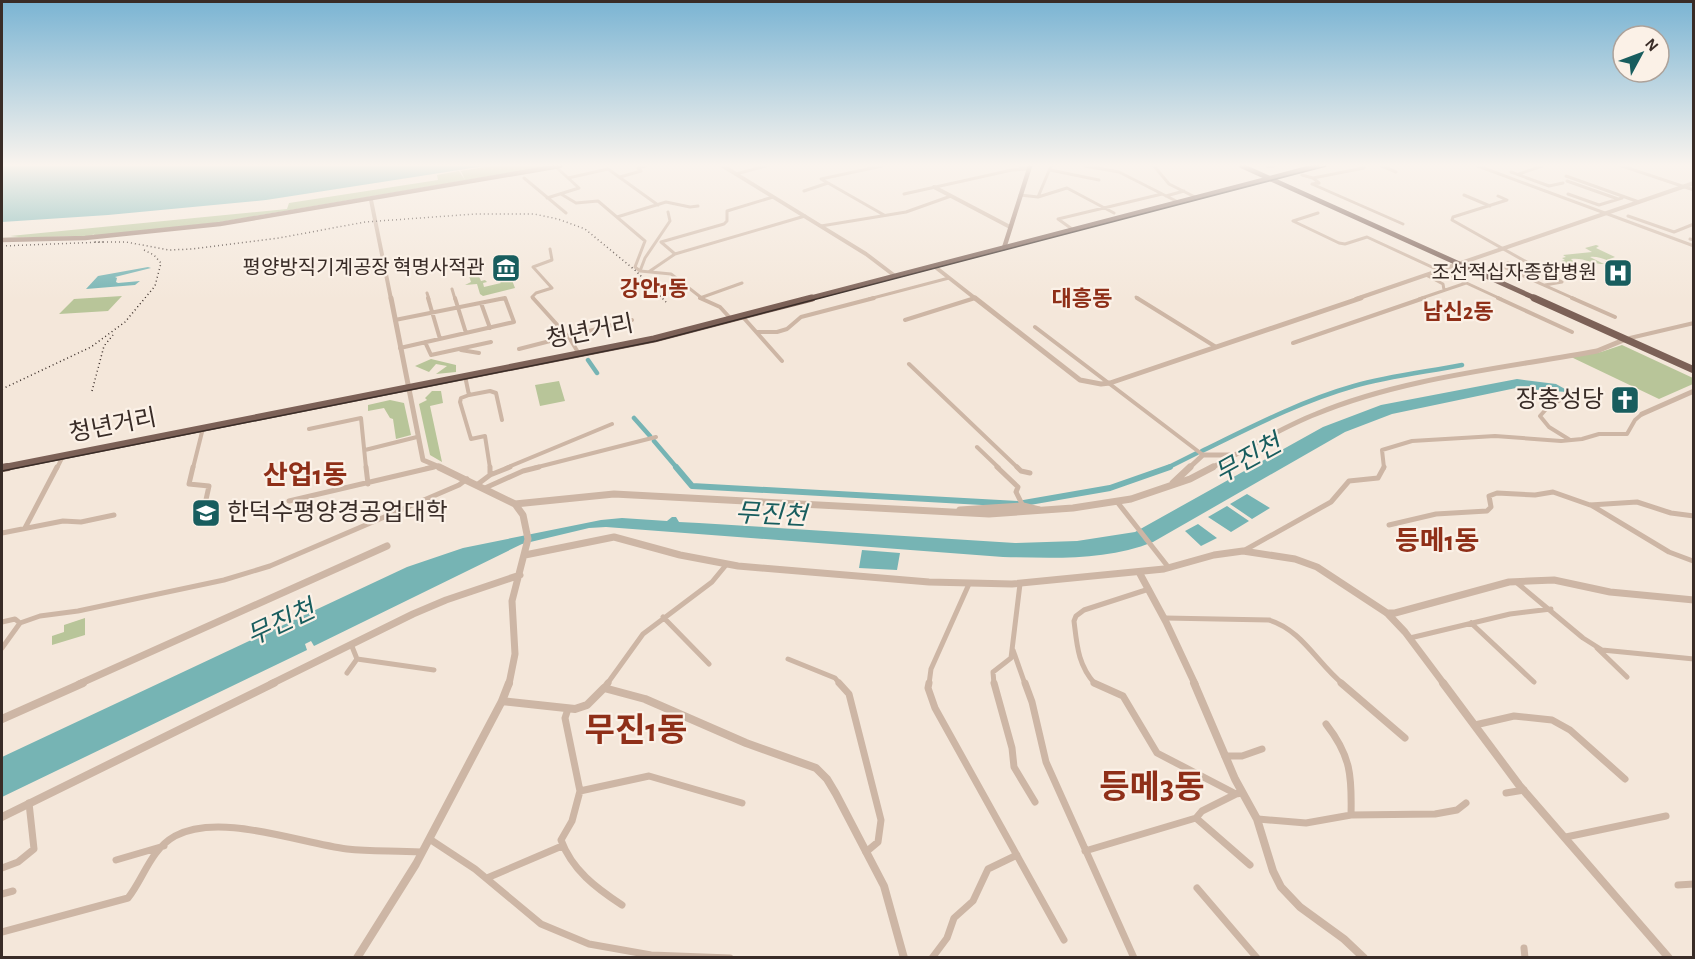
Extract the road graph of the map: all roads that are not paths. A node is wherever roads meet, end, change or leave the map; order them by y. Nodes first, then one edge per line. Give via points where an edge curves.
1 (299, 211) edge
2 (373, 211) edge
3 (563, 211) edge
4 (610, 211) edge
5 (637, 211) edge
6 (728, 211) edge
7 (796, 211) edge
8 (878, 211) edge
9 (910, 211) edge
10 (979, 211) edge
11 (1015, 211) edge
12 (1092, 211) edge
13 (1110, 211) edge
14 (1145, 211) edge
15 (1345, 211) edge
16 (1373, 211) edge
17 (1475, 211) edge
18 (1600, 211) edge
19 (1613, 211) edge
20 (668, 212) dead end
21 (566, 213) dead end
22 (1114, 213) dead end
23 (1318, 213) dead end
24 (1606, 213) junction
25 (884, 214) junction
26 (805, 216) junction
27 (1628, 216) dead end
28 (617, 217) junction
29 (1403, 224) dead end
30 (1694, 224) edge
31 (821, 226) junction
32 (1010, 227) junction
33 (1687, 227) junction
34 (1072, 230) junction
35 (1694, 230) edge
36 (2, 240) edge
37 (1694, 246) edge
38 (1004, 248) junction
39 (550, 249) dead end
40 (1503, 249) junction
41 (675, 254) junction
42 (1461, 263) junction
43 (1508, 263) dead end
44 (934, 266) junction
45 (1440, 270) junction
46 (640, 271) junction
47 (650, 271) junction
48 (1426, 275) junction
49 (895, 276) junction
50 (950, 278) junction
51 (742, 283) dead end
52 (1466, 283) junction
53 (1545, 285) junction
54 (552, 288) junction
55 (452, 289) dead end
56 (1444, 290) junction
57 (428, 293) dead end
58 (558, 295) dead end
59 (1136, 297) dead end
60 (700, 298) junction
61 (975, 298) junction
62 (481, 303) junction
63 (458, 307) junction
64 (432, 313) junction
65 (742, 316) junction
66 (1615, 317) dead end
67 (731, 319) junction
68 (395, 320) junction
69 (632, 320) dead end
70 (905, 320) dead end
71 (1694, 324) edge
72 (1035, 327) dead end
73 (490, 328) junction
74 (757, 332) junction
75 (1572, 332) dead end
76 (466, 333) junction
77 (568, 336) junction
78 (440, 339) junction
79 (1628, 339) junction
80 (425, 342) junction
81 (491, 342) dead end
82 (1293, 343) dead end
83 (1216, 347) junction
84 (400, 348) junction
85 (458, 349) junction
86 (519, 349) dead end
87 (479, 353) dead end
88 (579, 354) junction
89 (782, 361) dead end
90 (909, 364) dead end
91 (1694, 368) edge
92 (465, 376) junction
93 (1110, 383) junction
94 (408, 388) junction
95 (1572, 393) dead end
96 (1692, 393) edge
97 (469, 395) junction
98 (951, 395) dead end
99 (945, 397) junction
100 (1642, 414) joint
101 (502, 420) dead end
102 (612, 424) dead end
103 (203, 428) junction
104 (309, 429) dead end
105 (417, 437) junction
106 (656, 437) dead end
107 (1570, 440) junction
108 (977, 447) dead end
109 (365, 450) junction
110 (63, 455) junction
111 (1203, 455) junction
112 (1236, 455) junction
113 (437, 466) junction
114 (2, 468) edge
115 (1030, 472) dead end
116 (490, 475) junction
117 (467, 479) junction
118 (368, 484) junction
119 (478, 484) junction
120 (1171, 485) junction
121 (486, 488) junction
122 (289, 501) dead end
123 (1118, 502) junction
124 (515, 504) junction
125 (1022, 504) junction
126 (1590, 505) junction
127 (1046, 511) junction
128 (946, 512) junction
129 (114, 515) dead end
130 (1694, 516) edge
131 (202, 518) dead end
132 (1389, 525) dead end
133 (25, 528) junction
134 (2, 533) edge
135 (387, 546) dead end
136 (1243, 551) junction
137 (525, 555) junction
138 (1693, 561) edge
139 (726, 565) junction
140 (1169, 568) junction
141 (1139, 572) junction
142 (520, 576) junction
143 (1516, 582) junction
144 (969, 584) junction
145 (1020, 584) junction
146 (1149, 589) junction
147 (1694, 600) edge
148 (1551, 609) junction
149 (1387, 613) junction
150 (663, 616) junction
151 (1165, 618) junction
152 (2, 622) edge
153 (20, 623) junction
154 (1471, 623) junction
155 (1410, 639) junction
156 (351, 644) junction
157 (2, 648) edge
158 (1597, 648) junction
159 (1013, 650) junction
160 (357, 659) junction
161 (788, 659) dead end
162 (1694, 659) edge
163 (709, 664) dead end
164 (434, 670) dead end
165 (347, 673) dead end
166 (1627, 677) dead end
167 (1534, 682) dead end
168 (604, 688) junction
169 (502, 701) junction
170 (568, 709) junction
171 (2, 719) edge
172 (1326, 724) dead end
173 (1474, 725) junction
174 (1405, 738) dead end
175 (1262, 749) dead end
176 (1225, 756) junction
177 (1625, 779) dead end
178 (1524, 790) junction
179 (580, 791) junction
180 (1506, 793) dead end
181 (1239, 794) junction
182 (1035, 802) dead end
183 (742, 803) dead end
184 (1466, 803) dead end
185 (29, 804) junction
186 (2, 816) edge
187 (1351, 816) junction
188 (1666, 816) dead end
189 (1196, 818) junction
190 (1258, 819) junction
191 (1566, 837) junction
192 (431, 840) junction
193 (164, 846) junction
194 (562, 846) junction
195 (1085, 850) junction
196 (424, 852) junction
197 (866, 852) junction
198 (1017, 855) junction
199 (116, 860) dead end
200 (1250, 865) dead end
201 (2, 868) edge
202 (487, 878) junction
203 (1694, 884) edge
204 (1678, 885) dead end
205 (1197, 888) dead end
206 (13, 891) dead end
207 (2, 894) edge
208 (622, 905) dead end
209 (2, 932) edge
210 (1064, 940) dead end
211 (1524, 948) dead end
212 (357, 957) edge
213 (730, 957) edge
214 (903, 957) edge
215 (932, 957) edge
216 (1134, 957) edge
217 (1257, 957) edge
218 (1364, 957) edge
219 (1525, 957) edge
220 (1669, 957) edge

1 - 36 main road via 85,238
2 - 68 street
3 - 21 street
4 - 28 street
5 - 28 street
6 - 41 street via 724,224 662,242
7 - 26 street
8 - 25 street
9 - 25 street
10 - 32 street
11 - 32 main road
12 - 34 street via 1058,219
13 - 22 street
14 - 34 main road, 청년거리
15 - 42 main road
16 - 29 street
17 - 40 street via 1452,220
18 - 24 street
19 - 24 street
20 - 46 street via 670,221
23 - 45 street via 1293,221 1339,243 1367,237
24 - 37 street
24 - 40 street
25 - 31 street
26 - 31 street
26 - 41 street
27 - 33 street via 1674,232
28 - 46 street via 645,240 635,262
30 - 33 street
31 - 49 street
32 - 38 main road
33 - 35 street
34 - 38 main road, 청년거리
38 - 44 main road, 청년거리
39 - 54 street via 552,260 533,267
40 - 42 street
40 - 53 street via 1562,282
41 - 47 street
42 - 45 street
42 - 79 main road
43 - 53 street via 1501,266
44 - 49 main road, 청년거리
44 - 50 street
45 - 48 street
45 - 52 street
46 - 47 street
47 - 60 street via 670,274
48 - 56 street via 1443,284
48 - 83 street
49 - 65 main road, 청년거리
50 - 61 street
50 - 74 street via 801,317 777,332
51 - 60 street
52 - 56 street
52 - 75 street
53 - 66 street
54 - 58 street
54 - 77 street via 532,297
55 - 63 street
56 - 82 street
57 - 64 street
59 - 83 street
60 - 67 street via 720,307
61 - 70 street
61 - 93 street via 1080,380
62 - 63 street
62 - 73 street
62 - 73 street via 504,298 514,322
63 - 64 street
63 - 76 street
64 - 68 street
64 - 78 street
65 - 67 main road, 청년거리
65 - 74 street
67 - 88 main road, 청년거리
68 - 84 street
69 - 77 street
71 - 79 street
72 - 93 street
73 - 76 street
74 - 89 street
76 - 78 street
77 - 86 street
77 - 88 street
78 - 80 street
79 - 91 main road
79 - 112 street via 1597,351 1395,388 1315,414
80 - 84 street
80 - 85 street via 431,355
81 - 85 street
83 - 93 street
84 - 94 street
85 - 87 street
88 - 92 main road, 청년거리
90 - 99 street
92 - 94 main road, 청년거리
92 - 97 street
93 - 111 street
94 - 103 main road, 청년거리
94 - 105 street
95 - 107 street via 1540,416
96 - 100 street
97 - 101 street via 496,393
97 - 116 street via 460,402 471,439 485,436
98 - 99 street
99 - 115 street via 1021,471
100 - 107 street via 1627,434
102 - 116 street
103 - 110 main road, 청년거리
103 - 131 street via 189,484 209,486
104 - 109 street via 361,418
105 - 109 street
105 - 113 street via 423,460
106 - 121 street via 523,471
107 - 136 street via 1495,436 1413,441 1387,447 1382,453 1384,468 1378,478 1349,481 1331,502
108 - 125 street via 1018,488
109 - 118 street
110 - 114 main road, 청년거리
110 - 133 street
111 - 112 street
111 - 120 street
112 - 120 street
113 - 117 street
113 - 118 street
116 - 119 street
117 - 119 street
117 - 153 street via 270,566 224,580
118 - 122 street
119 - 121 street
120 - 123 street
121 - 124 street
123 - 127 street
123 - 140 street
124 - 128 street via 614,494
124 - 137 street via 525,517
125 - 127 street
125 - 128 street via 977,504
126 - 130 street via 1637,502
126 - 132 street via 1553,492 1497,493 1489,496 1491,507 1487,511 1449,512
126 - 138 street via 1669,552
127 - 128 street
129 - 133 street
133 - 134 street
135 - 171 street
136 - 140 street
136 - 149 street via 1284,556 1317,567
137 - 139 street via 614,537
137 - 142 street
139 - 144 street
139 - 150 street via 712,582
140 - 141 street
141 - 145 street
141 - 146 street
142 - 156 street via 446,600
142 - 169 street via 511,611 515,663
143 - 147 street via 1554,580 1610,592
143 - 148 street
143 - 149 street
144 - 145 street
144 - 198 street via 931,669 928,688 935,708
145 - 159 street
146 - 151 street
146 - 181 street via 1076,616 1079,660 1097,686 1123,696 1157,753
148 - 154 street
148 - 158 street
149 - 155 street
150 - 163 street
150 - 168 street via 643,634
151 - 174 street via 1269,620 1284,624 1332,675
151 - 176 street
152 - 153 street via 15,619
153 - 157 street
154 - 155 street
154 - 167 street
155 - 173 street
156 - 160 street
156 - 185 street
158 - 162 street
158 - 166 street
159 - 182 street via 1011,658 992,676 1014,767
159 - 195 street via 1032,702 1046,762
160 - 164 street
160 - 165 street
161 - 197 street via 835,678 849,694 881,820 878,842
168 - 170 street via 581,708
168 - 197 street via 645,699 746,743 816,768 836,794
169 - 170 street
169 - 192 street
170 - 179 street via 565,718
172 - 187 street via 1341,742 1352,770
173 - 177 street via 1514,716 1552,720 1570,730
173 - 178 street
175 - 176 street via 1242,756
176 - 181 street
178 - 180 street
178 - 191 street
179 - 183 street via 649,776
179 - 194 street
181 - 189 street via 1202,811
181 - 190 street
184 - 187 street via 1457,810 1435,814
185 - 186 street
185 - 201 street via 34,849
187 - 190 street via 1306,823
188 - 191 street
189 - 195 street
189 - 200 street
190 - 218 street via 1280,885 1304,910 1351,942
191 - 220 street
192 - 196 street
192 - 202 street
193 - 196 street via 183,832 214,827 347,849
193 - 199 street
193 - 209 street via 144,869 129,898
194 - 202 street
194 - 208 street via 587,879
195 - 216 street
196 - 212 street
197 - 214 street via 884,886
198 - 210 street
198 - 215 street via 988,869 974,901 954,918
202 - 213 street via 541,924 589,944 651,955
203 - 204 street
205 - 217 street
206 - 207 street
211 - 219 street

